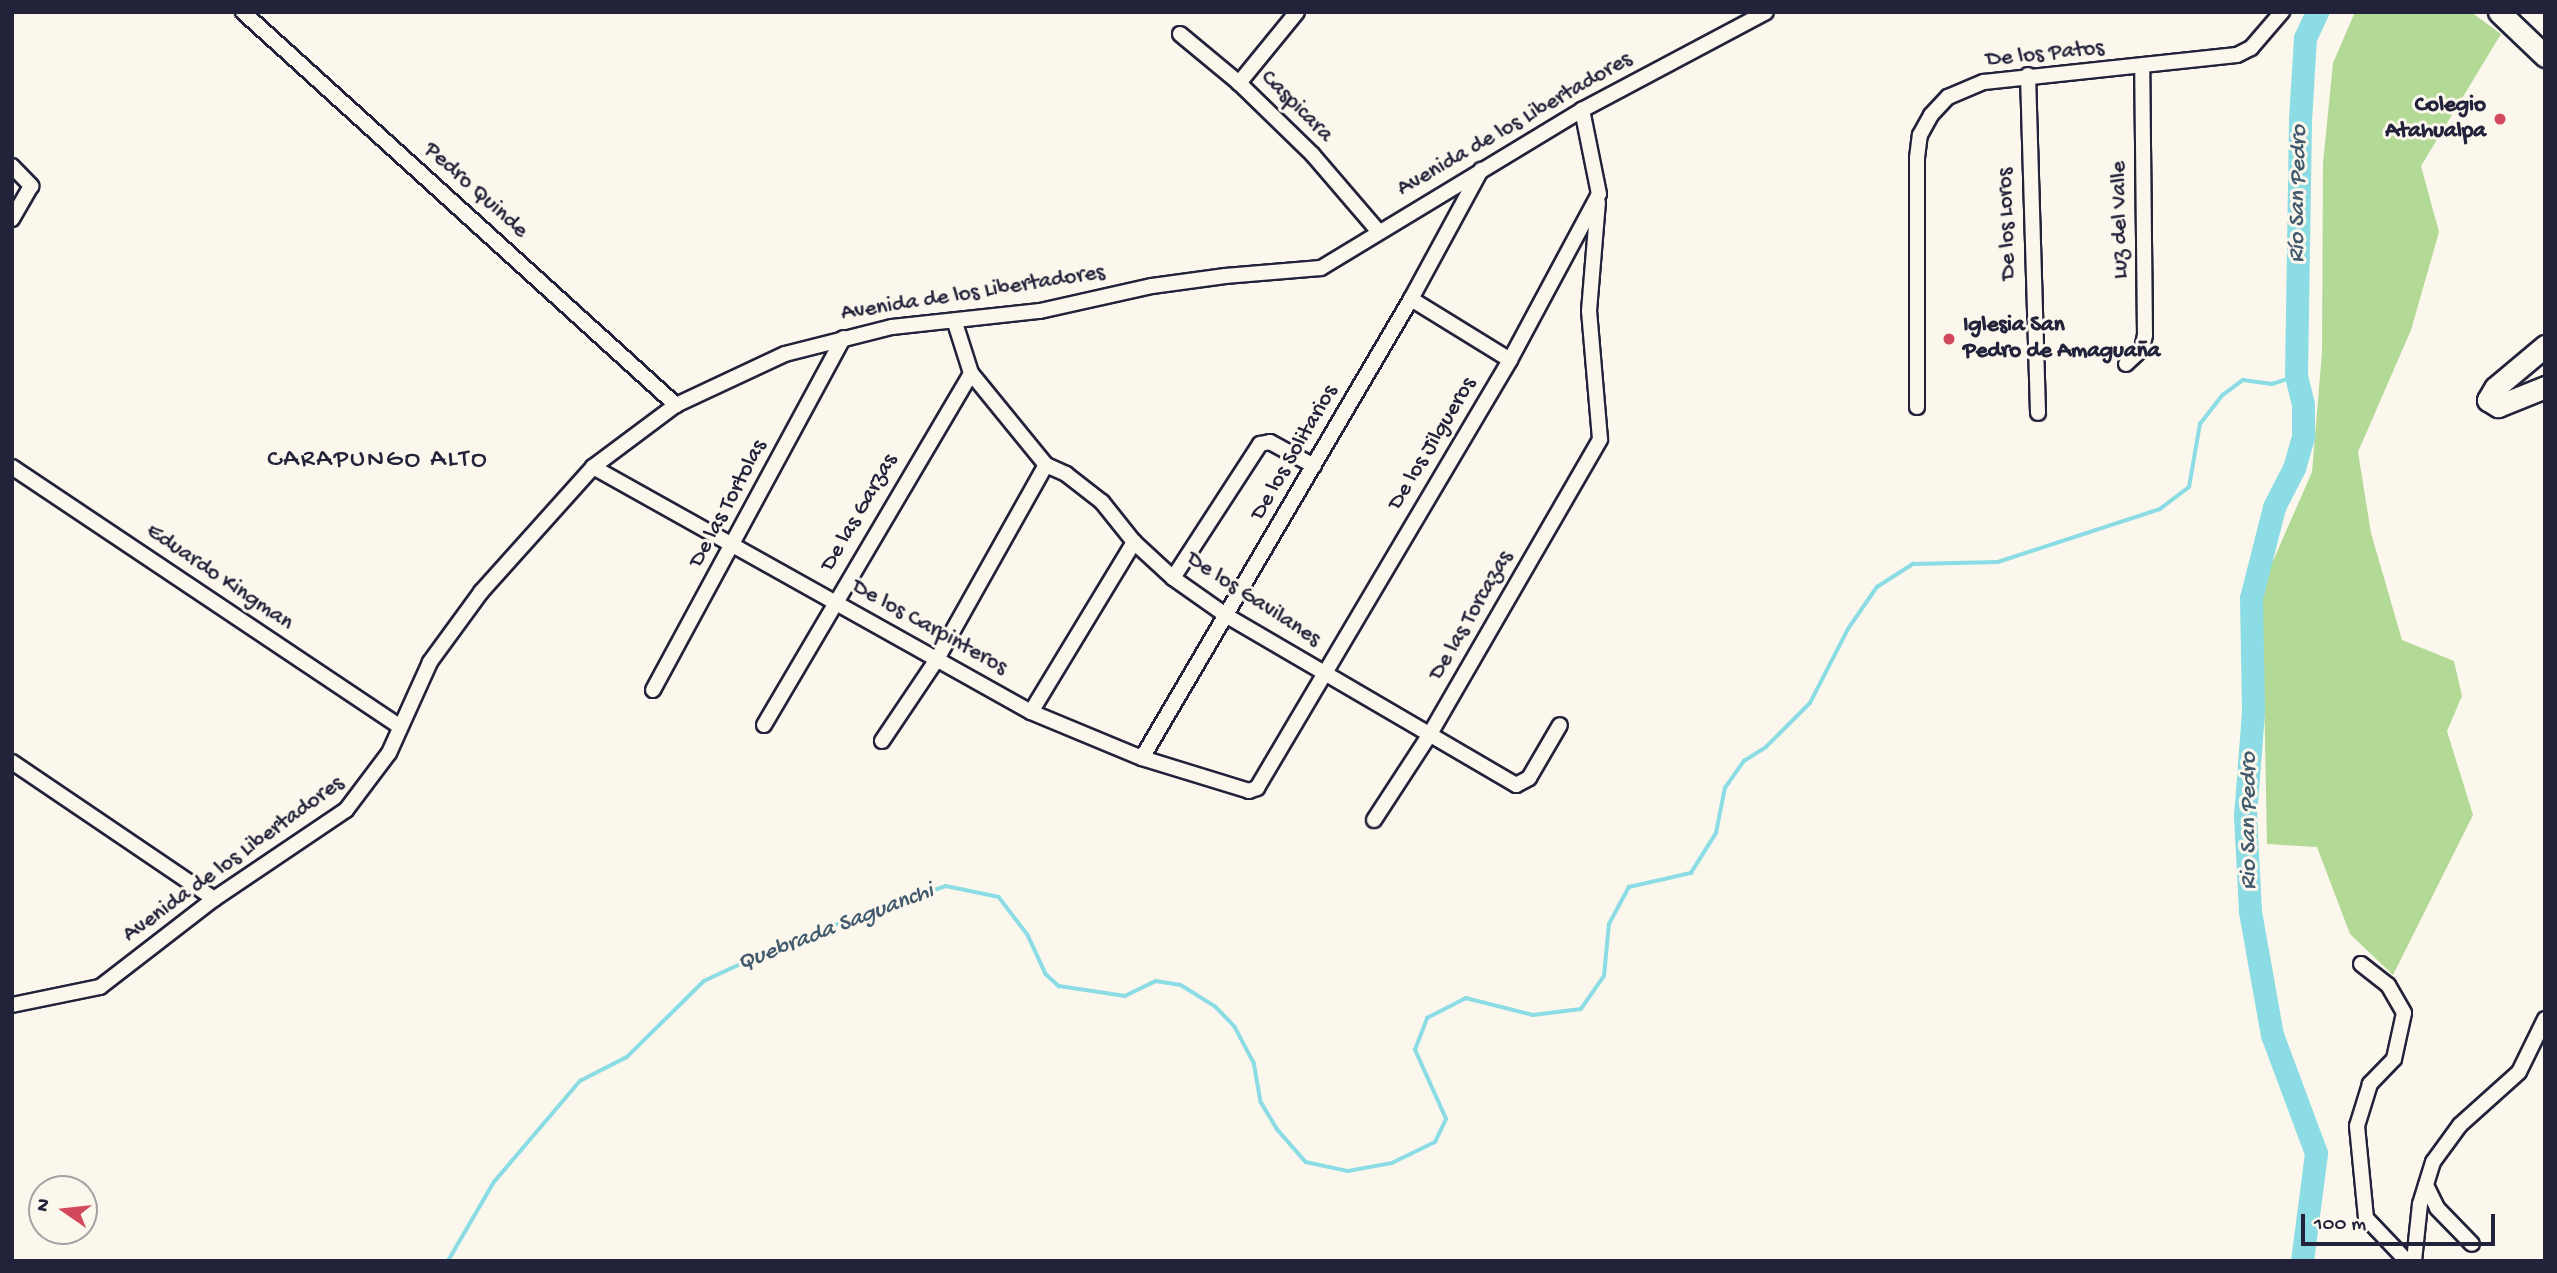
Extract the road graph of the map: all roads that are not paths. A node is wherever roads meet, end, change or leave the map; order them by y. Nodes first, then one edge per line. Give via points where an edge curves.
1 (243, 12) edge
2 (1297, 12) edge
3 (1766, 12) edge
4 (2282, 12) edge
5 (2499, 12) edge
6 (1180, 34) dead end
7 (2545, 56) edge
8 (2142, 68) junction
9 (2028, 75) junction
10 (1239, 83) junction
11 (1582, 110) junction
12 (12, 166) edge
13 (1482, 168) junction
14 (1598, 194) junction
15 (12, 219) edge
16 (1380, 232) junction
17 (1411, 299) junction
18 (955, 323) junction
19 (844, 338) junction
20 (2545, 346) edge
21 (1510, 360) junction
22 (2126, 364) dead end
23 (971, 373) junction
24 (2545, 387) edge
25 (676, 405) junction
26 (1917, 407) dead end
27 (2038, 414) dead end
28 (1046, 465) junction
29 (1314, 466) junction
30 (12, 467) edge
31 (593, 467) junction
32 (1134, 542) junction
33 (734, 545) junction
34 (1173, 578) junction
35 (835, 602) junction
36 (1227, 616) junction
37 (937, 659) junction
38 (1322, 671) junction
39 (653, 690) dead end
40 (1031, 712) junction
41 (764, 725) dead end
42 (1560, 725) dead end
43 (400, 727) junction
44 (1430, 734) junction
45 (882, 741) dead end
46 (1142, 758) junction
47 (12, 762) edge
48 (1257, 788) joint
49 (1374, 820) dead end
50 (214, 900) junction
51 (2361, 964) dead end
52 (12, 1005) edge
53 (2545, 1020) edge
54 (2426, 1185) junction
55 (2472, 1244) dead end
56 (2407, 1261) edge
57 (2414, 1261) edge

1 - 25 street, Pedro Quinde
2 - 10 street, Caspicara
3 - 11 street, Avenida de los Libertadores
4 - 8 street, De los Patos via 2251,48 2237,55
5 - 7 street
6 - 10 street
8 - 9 street, De los Patos
8 - 22 street, Luz del Valle via 2145,335 2142,349
9 - 26 street, De los Patos via 1984,82 1948,97 1920,135
9 - 27 street, De los Loros
10 - 16 street, Caspicara via 1313,155
11 - 13 street, Avenida de los Libertadores
11 - 14 street
12 - 15 street via 31,186
13 - 16 street, Avenida de los Libertadores
13 - 17 street, De los Solitarios
14 - 21 street, De los Jilgueros
14 - 44 street, De las Torcazas via 1589,311 1591,372 1601,430
16 - 18 street, Avenida de los Libertadores via 1321,268 1152,286 1040,311
17 - 21 street
17 - 29 street, De los Solitarios
18 - 19 street, Avenida de los Libertadores via 892,327
18 - 23 street
19 - 25 street, Avenida de los Libertadores via 785,354
19 - 33 street, De las Tortolas
20 - 24 street via 2494,388 2488,400 2498,406
21 - 38 street, De los Jilgueros
23 - 28 street, De los Gavilanes
23 - 35 street, De las Garzas
25 - 31 street, Avenida de los Libertadores
28 - 32 street, De los Gavilanes via 1066,474 1101,502
28 - 37 street
29 - 34 street via 1270,442 1260,444
29 - 36 street, De los Solitarios
30 - 43 street, Eduardo Kingman
31 - 33 street, De los Carpinteros
31 - 43 street, Avenida de los Libertadores via 453,629 430,662
32 - 34 street, De los Gavilanes
32 - 40 street
33 - 35 street, De los Carpinteros
33 - 39 street, De las Tortolas
34 - 36 street, De los Gavilanes
35 - 37 street, De los Carpinteros
35 - 41 street, De las Garzas
36 - 38 street, De los Gavilanes
36 - 46 street, De los Solitarios
37 - 40 street, De los Carpinteros
37 - 45 street
38 - 44 street, De los Gavilanes
38 - 48 street, De los Jilgueros
40 - 46 street, De los Carpinteros
42 - 44 street, De los Gavilanes via 1524,783 1516,785
43 - 50 street, Avenida de los Libertadores via 383,763 346,810
44 - 49 street, De las Torcazas
46 - 48 street, De los Carpinteros via 1241,790
47 - 50 street
50 - 52 street, Avenida de los Libertadores via 100,987
51 - 56 street via 2388,985 2404,1013 2394,1059 2370,1084 2357,1126 2366,1218
53 - 54 street via 2519,1072 2460,1125 2433,1162
54 - 55 street via 2437,1208
54 - 57 street

